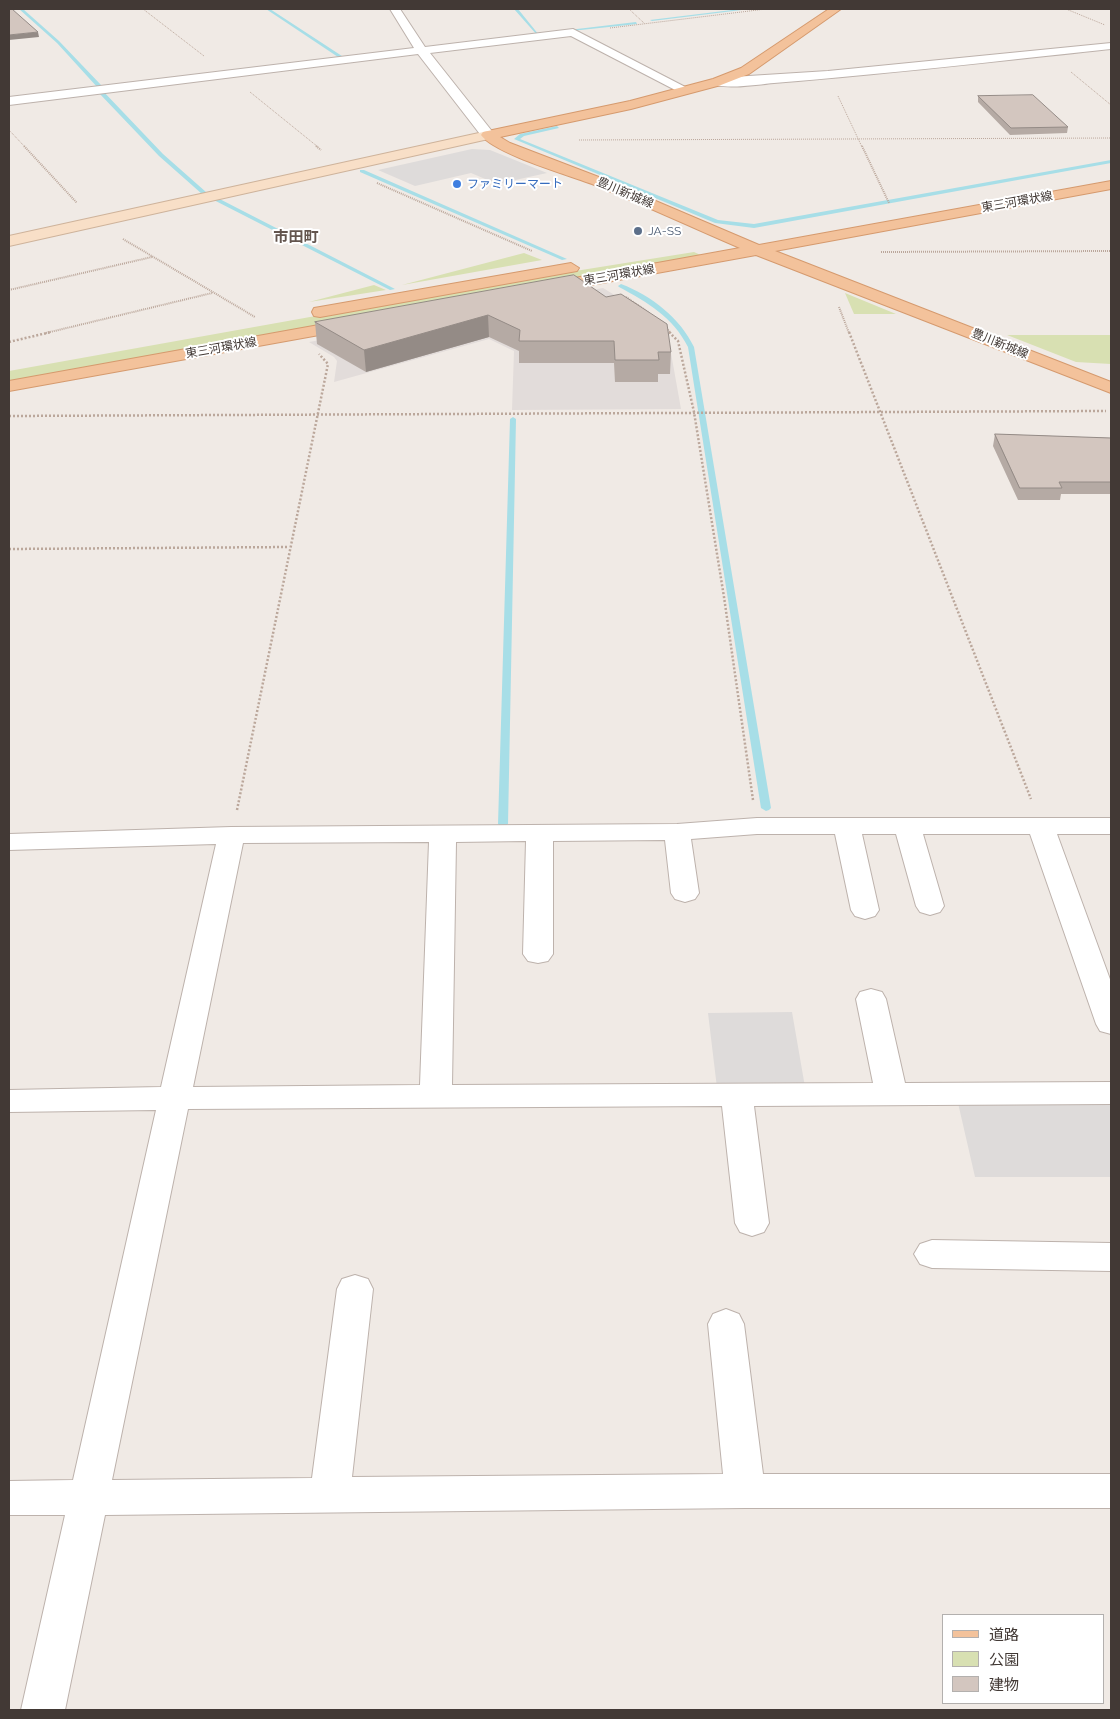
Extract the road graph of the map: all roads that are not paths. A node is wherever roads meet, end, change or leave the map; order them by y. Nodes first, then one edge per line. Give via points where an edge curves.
1 (395, 9) edge
2 (836, 9) edge
3 (1111, 46) edge
4 (421, 50) junction
5 (717, 82) junction
6 (686, 90) junction
7 (9, 100) edge
8 (488, 135) junction
9 (1111, 172) edge
10 (1111, 185) edge
11 (732, 239) junction
12 (9, 241) edge
13 (758, 250) junction
14 (448, 306) edge
15 (370, 321) edge
16 (265, 322) road end
17 (9, 386) edge
18 (1111, 388) edge
19 (1041, 826) junction
20 (1111, 826) edge
21 (847, 827) junction
22 (908, 827) junction
23 (677, 832) junction
24 (540, 833) junction
25 (443, 834) junction
26 (232, 835) junction
27 (9, 842) edge
28 (685, 893) dead end
29 (930, 906) dead end
30 (865, 910) dead end
31 (538, 954) dead end
32 (871, 999) dead end
33 (1111, 1024) edge
34 (1111, 1093) edge
35 (892, 1095) junction
36 (737, 1096) junction
37 (436, 1097) junction
38 (175, 1098) junction
39 (9, 1101) edge
40 (752, 1223) dead end
41 (932, 1254) dead end
42 (1111, 1257) edge
43 (355, 1289) dead end
44 (726, 1324) dead end
45 (745, 1490) junction
46 (1111, 1490) edge
47 (330, 1496) junction
48 (9, 1498) edge
49 (88, 1498) junction
50 (43, 1710) edge

1 - 4 street
2 - 5 main road via 745,71
3 - 5 street via 828,75
4 - 6 street via 572,32
4 - 7 street
4 - 8 street
5 - 6 main road
6 - 8 main road
8 - 11 main road, 豊川新城線 via 505,146
8 - 12 street
9 - 11 main road, 東三河環状線
10 - 13 main road, 東三河環状線
11 - 13 main road, 豊川新城線
11 - 16 main road, 東三河環状線
13 - 14 main road, 東三河環状線
13 - 18 main road, 豊川新城線
15 - 17 main road, 東三河環状線
19 - 20 street
19 - 22 street
19 - 33 street
21 - 22 street
21 - 23 street via 757,826
21 - 30 street
22 - 29 street
23 - 24 street
23 - 28 street
24 - 25 street
24 - 31 street
25 - 26 street
25 - 37 street
26 - 27 street
26 - 38 street
32 - 35 street
34 - 35 street
35 - 36 street
36 - 37 street
36 - 40 street
37 - 38 street
38 - 39 street
38 - 49 street
41 - 42 street
43 - 47 street
44 - 45 street
45 - 46 street
45 - 47 street
47 - 49 street
48 - 49 street
49 - 50 street

